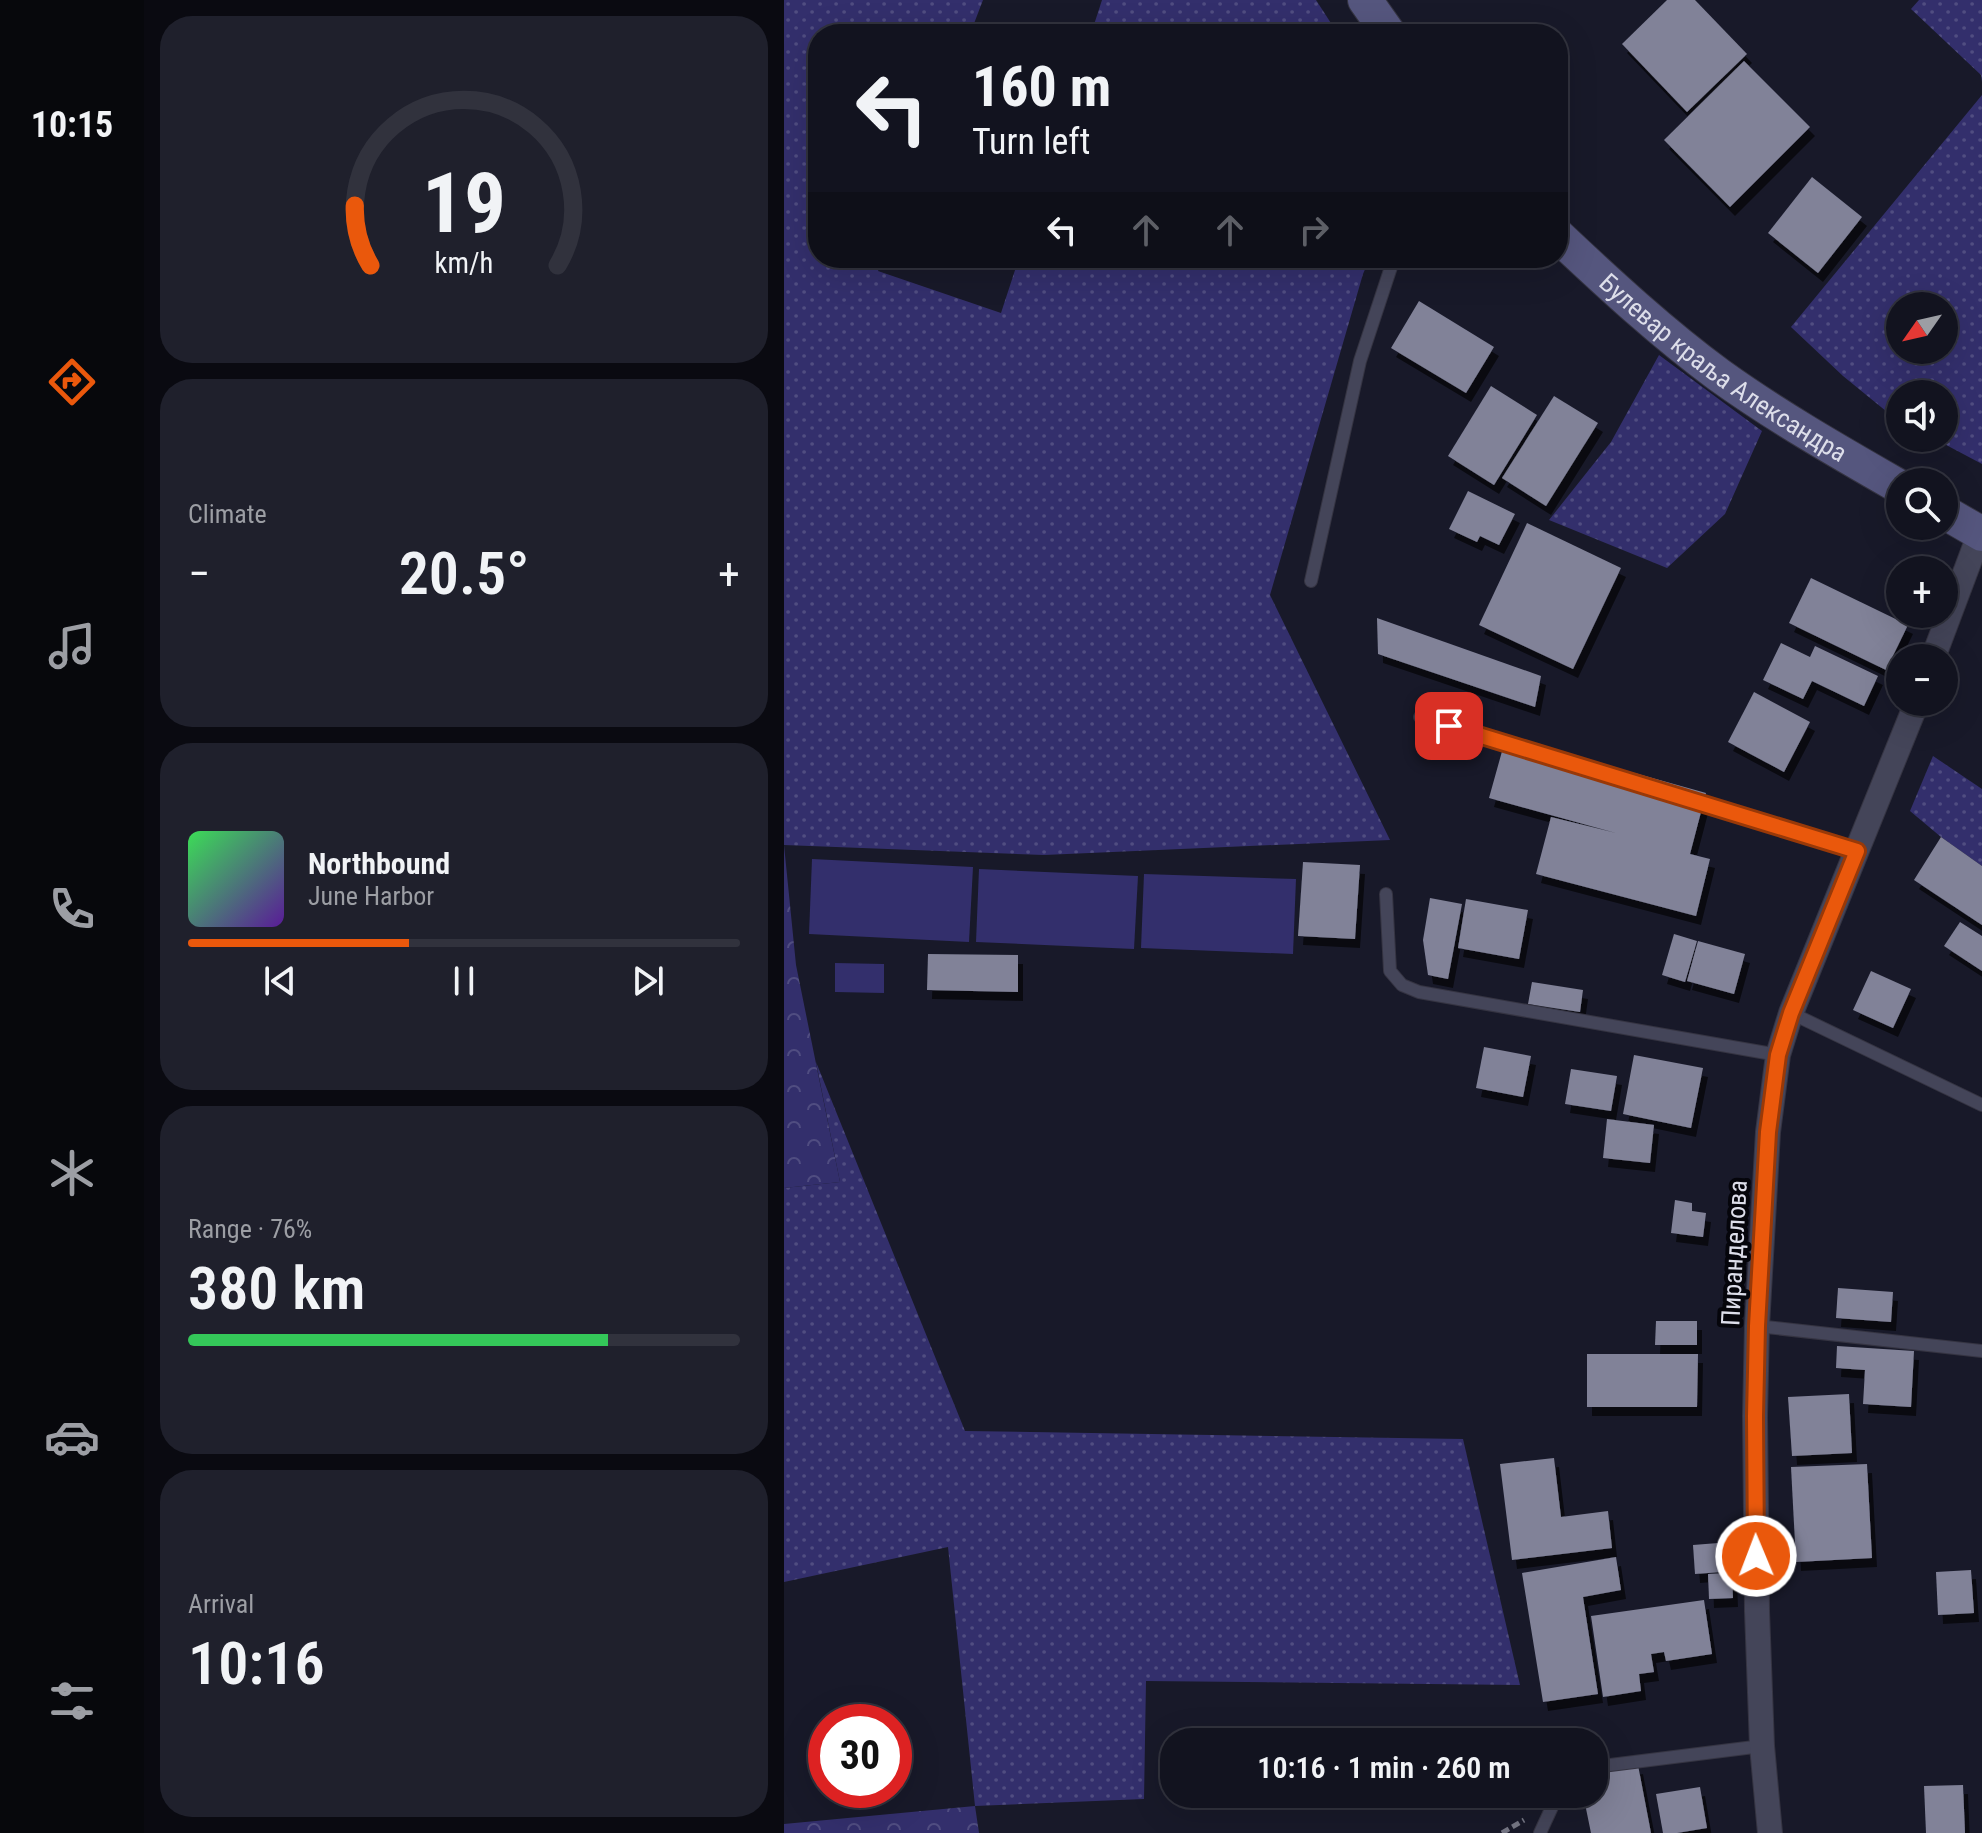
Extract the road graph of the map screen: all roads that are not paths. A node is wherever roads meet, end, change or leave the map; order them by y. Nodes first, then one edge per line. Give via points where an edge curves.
1 (1365, 0) edge
2 (1382, 24) edge
3 (1568, 245) edge
4 (1391, 268) edge
5 (1886, 479) edge
6 (1958, 520) edge
7 (1981, 533) edge
8 (1311, 581) dead end
9 (1938, 644) edge
10 (1911, 716) edge
11 (1420, 717) dead end
12 (1857, 851) junction
13 (1386, 894) dead end
14 (1791, 1013) junction
15 (1778, 1055) junction
16 (1982, 1105) edge
17 (1757, 1326) junction
18 (1982, 1351) edge
19 (1762, 1746) junction
20 (1608, 1765) edge
21 (1552, 1808) edge
22 (1540, 1833) edge
23 (1770, 1833) edge

1 - 2 main road
3 - 5 main road, Булевар краља Александра via 1720,376
4 - 8 lane via 1360,361
6 - 7 main road
7 - 9 street
10 - 12 street, Пиранделова
11 - 12 lane
12 - 14 street, Пиранделова
13 - 15 lane via 1390,971 1402,985 1419,992
14 - 15 street, Пиранделова
14 - 16 lane
15 - 17 street, Пиранделова via 1768,1132
17 - 18 lane
17 - 19 street, Пиранделова via 1755,1500
19 - 20 lane
19 - 23 street, Пиранделова
21 - 22 lane

